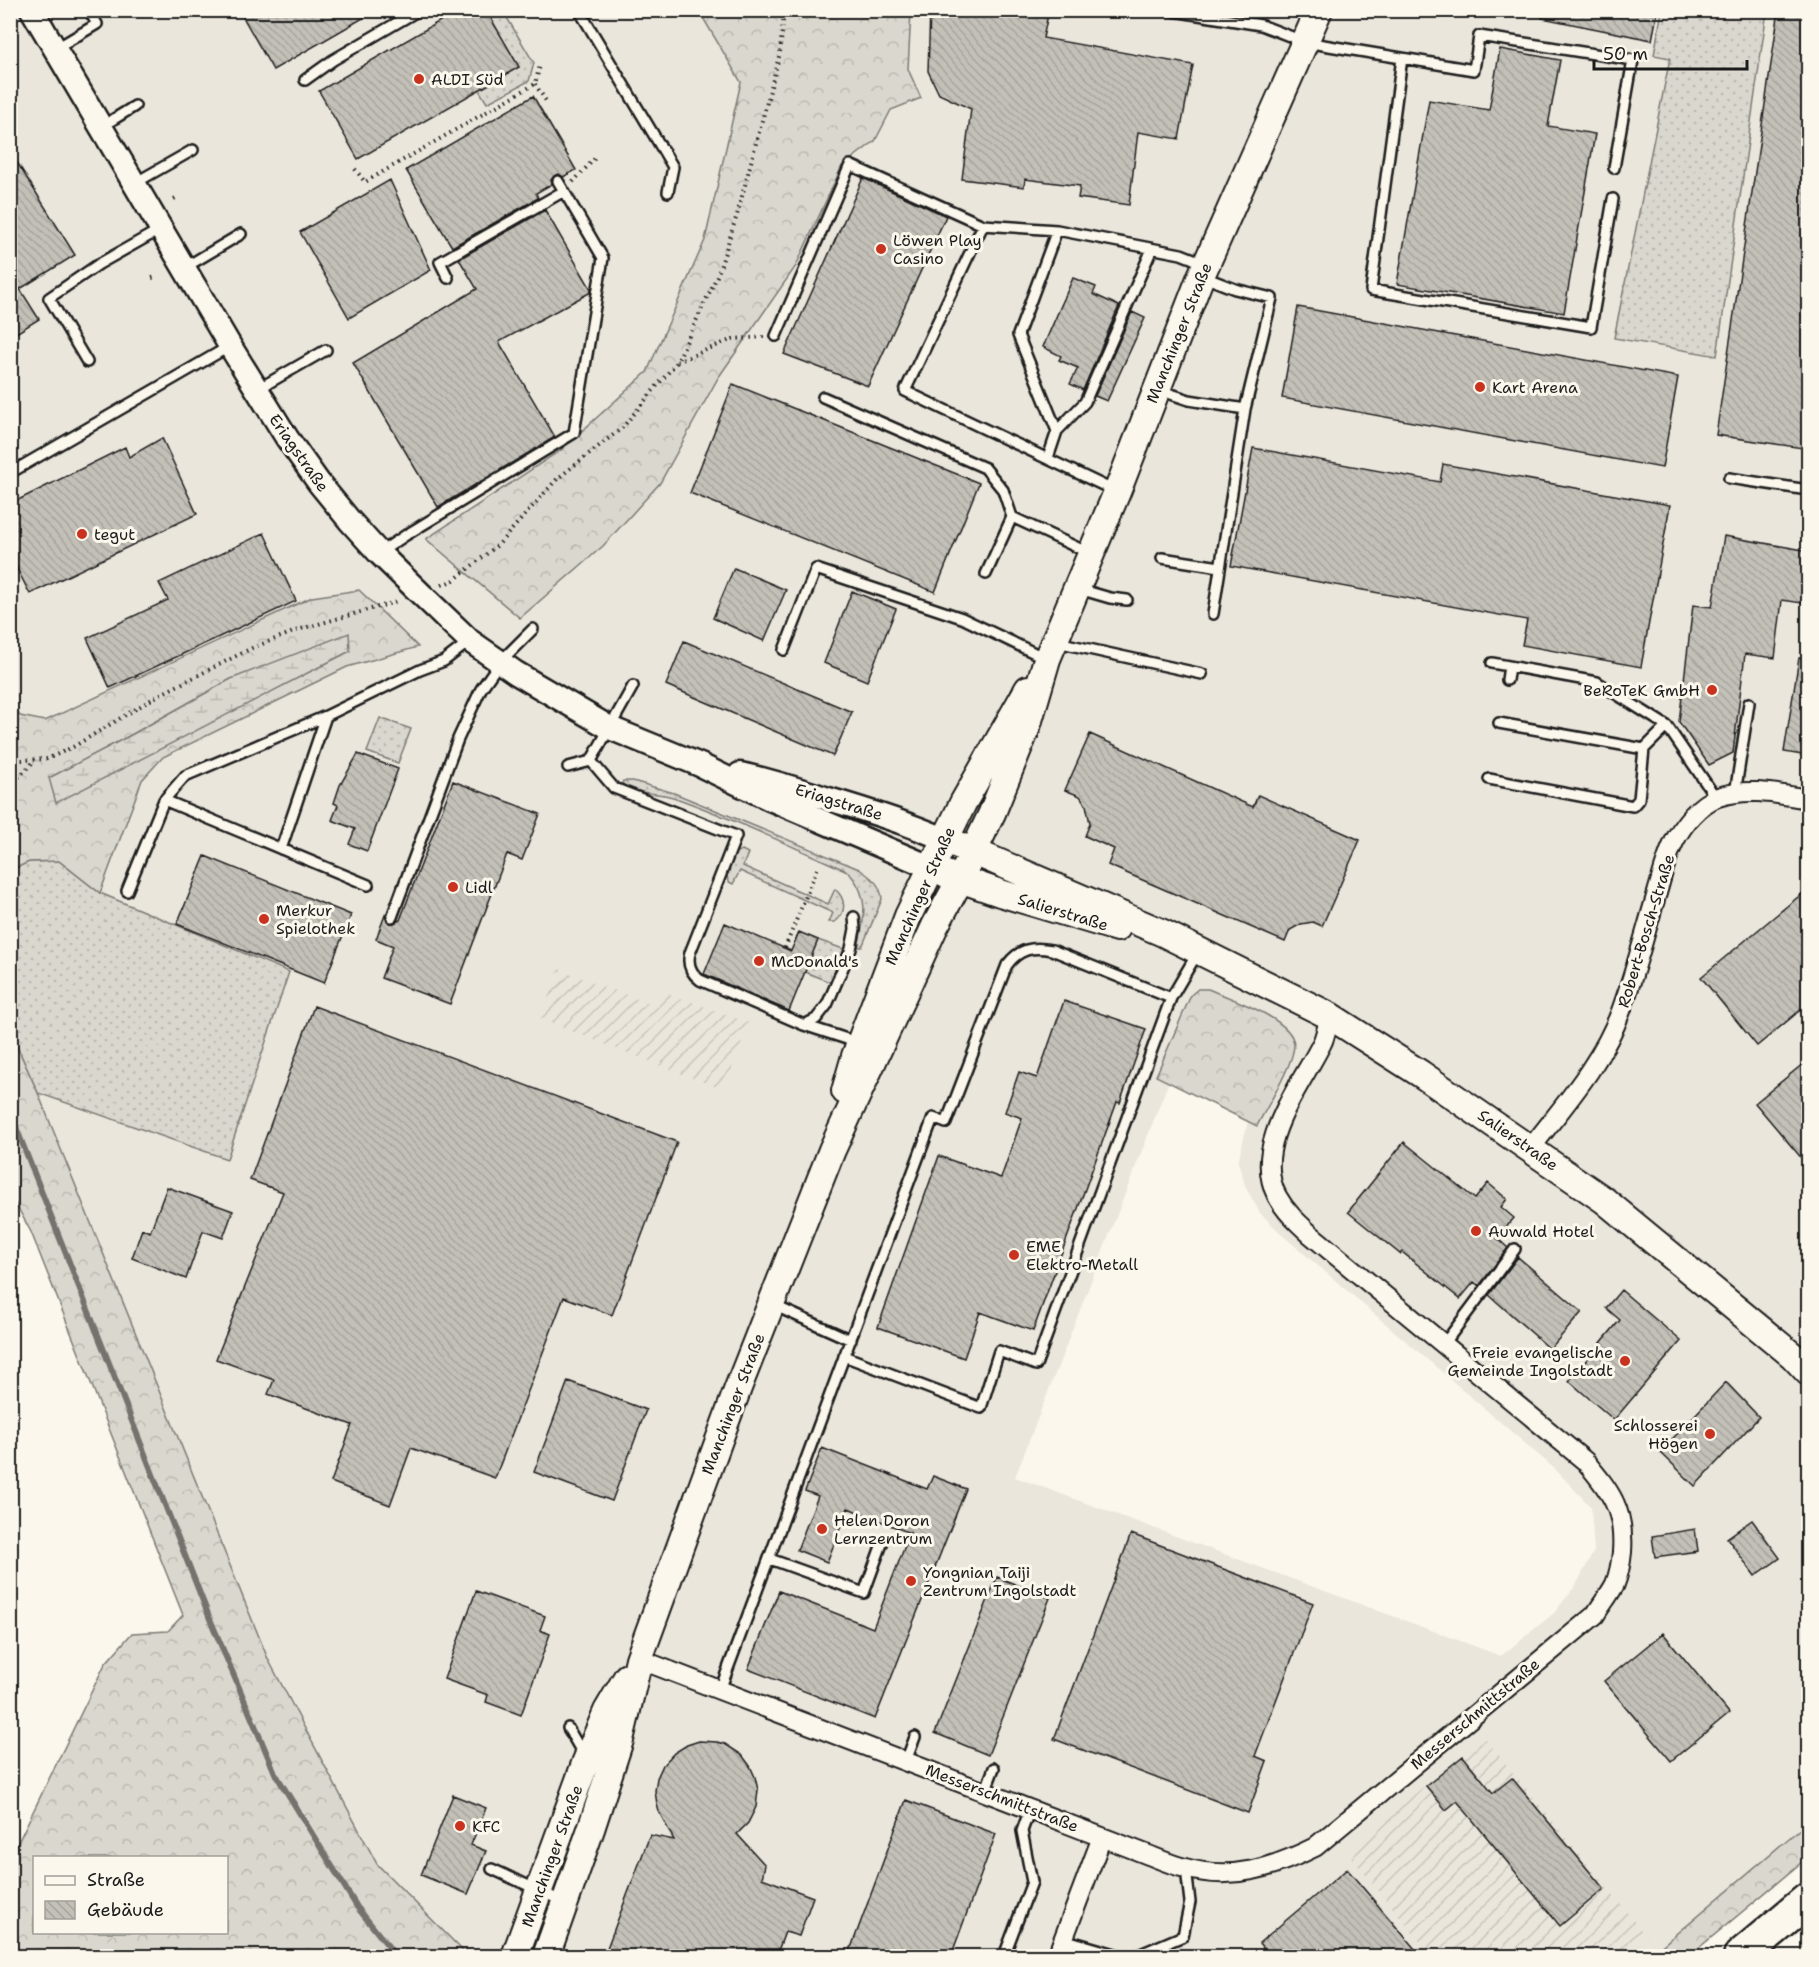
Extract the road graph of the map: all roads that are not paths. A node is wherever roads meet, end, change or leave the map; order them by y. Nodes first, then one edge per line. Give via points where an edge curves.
1 (32, 10) edge
2 (89, 10) edge
3 (419, 10) edge
4 (579, 10) edge
5 (1167, 10) edge
6 (1319, 10) edge
7 (1305, 42) junction
8 (55, 49) junction
9 (1402, 58) junction
10 (305, 80) dead end
11 (135, 106) dead end
12 (101, 128) junction
13 (193, 150) dead end
14 (1614, 168) dead end
15 (558, 181) dead end
16 (134, 184) junction
17 (564, 191) junction
18 (668, 192) dead end
19 (1613, 200) dead end
20 (983, 225) junction
21 (161, 229) junction
22 (1057, 231) junction
23 (241, 234) dead end
24 (1152, 249) junction
25 (184, 268) junction
26 (1204, 270) junction
27 (448, 279) dead end
28 (776, 336) road end
29 (230, 346) junction
30 (326, 350) dead end
31 (87, 362) dead end
32 (256, 389) junction
33 (1157, 389) junction
34 (823, 397) dead end
35 (1245, 409) junction
36 (1057, 431) junction
37 (1048, 458) junction
38 (10, 472) edge
39 (1729, 478) dead end
40 (1809, 490) edge
41 (1117, 492) junction
42 (1012, 517) junction
43 (379, 553) junction
44 (1092, 554) junction
45 (1162, 558) dead end
46 (1220, 567) junction
47 (986, 574) dead end
48 (1077, 588) junction
49 (1127, 600) dead end
50 (1213, 614) dead end
51 (533, 629) dead end
52 (470, 641) junction
53 (784, 650) dead end
54 (1051, 650) junction
55 (500, 662) junction
56 (1492, 663) dead end
57 (1509, 666) junction
58 (1202, 674) dead end
59 (1507, 680) dead end
60 (633, 686) dead end
61 (1749, 703) dead end
62 (326, 716) junction
63 (1499, 723) dead end
64 (1667, 726) junction
65 (610, 728) junction
66 (1644, 749) junction
67 (591, 761) junction
68 (700, 765) junction
69 (568, 766) dead end
70 (1489, 779) dead end
71 (1735, 794) junction
72 (1716, 798) junction
73 (1809, 799) edge
74 (164, 800) junction
75 (944, 839) junction
76 (281, 849) junction
77 (974, 851) junction
78 (930, 867) junction
79 (960, 880) junction
80 (368, 885) dead end
81 (127, 891) dead end
82 (392, 917) dead end
83 (854, 917) dead end
84 (1198, 952) junction
85 (1171, 998) junction
86 (1330, 1016) junction
87 (804, 1025) junction
88 (860, 1044) junction
89 (1532, 1148) junction
90 (832, 1150) junction
91 (1515, 1249) dead end
92 (771, 1304) junction
93 (851, 1340) junction
94 (1444, 1344) junction
95 (844, 1356) junction
96 (1809, 1372) edge
97 (883, 1540) dead end
98 (770, 1559) junction
99 (639, 1659) junction
100 (720, 1690) junction
101 (568, 1728) dead end
102 (915, 1737) dead end
103 (586, 1761) junction
104 (906, 1761) junction
105 (994, 1768) dead end
106 (985, 1792) junction
107 (1030, 1809) junction
108 (1102, 1837) junction
109 (492, 1869) dead end
110 (1186, 1869) junction
111 (539, 1890) junction
112 (1809, 1900) edge
113 (566, 1903) junction
114 (1060, 1948) edge
115 (515, 1956) edge
116 (546, 1956) edge
117 (1004, 1956) edge
118 (1122, 1956) edge
119 (1136, 1956) edge
120 (1741, 1956) edge

1 - 8 street, Eriagstraße
2 - 8 lane via 98,24
3 - 10 lane
4 - 18 lane via 673,166
5 - 7 lane via 1261,25
6 - 7 main road, Manchinger Straße
7 - 9 lane
7 - 26 main road, Manchinger Straße
8 - 12 street, Eriagstraße
9 - 14 lane via 1474,70 1479,36 1633,60
9 - 19 lane via 1371,290 1591,327
11 - 12 lane
12 - 16 street, Eriagstraße
13 - 16 lane
15 - 17 lane
16 - 21 street, Eriagstraße
17 - 27 lane via 440,262
17 - 43 lane via 603,258 574,433
20 - 22 lane
20 - 28 lane via 850,165
20 - 37 lane via 905,391
21 - 25 street, Eriagstraße
21 - 31 lane via 49,298
22 - 24 lane
22 - 36 lane via 1018,335
23 - 25 lane
24 - 26 lane via 1181,254
24 - 36 lane via 1085,402
25 - 29 street, Eriagstraße
26 - 33 main road, Manchinger Straße
26 - 35 lane via 1235,289 1272,298
29 - 32 street, Eriagstraße
29 - 38 lane
30 - 32 lane
32 - 43 street, Eriagstraße via 319,483
33 - 35 lane via 1189,400
33 - 41 main road, Manchinger Straße
34 - 42 lane via 985,468 1003,490
35 - 46 lane
36 - 37 lane
37 - 41 lane
39 - 40 lane
41 - 44 main road, Manchinger Straße
42 - 44 lane
42 - 47 lane
43 - 52 street, Eriagstraße
44 - 48 main road, Manchinger Straße
45 - 46 lane
46 - 50 lane
48 - 49 lane
48 - 54 main road, Manchinger Straße
51 - 55 lane
52 - 55 street, Eriagstraße
52 - 62 lane via 444,661
53 - 54 lane via 816,569
54 - 58 lane
54 - 75 main road, Manchinger Straße
54 - 77 main road, Manchinger Straße via 1027,727
55 - 65 street, Eriagstraße
55 - 82 lane via 481,689 458,739
56 - 57 lane
57 - 59 lane
57 - 64 lane via 1597,682
60 - 65 lane
61 - 71 lane
62 - 74 lane via 185,776
62 - 76 lane
63 - 66 lane
64 - 66 lane
64 - 72 lane
65 - 67 lane
65 - 68 street, Eriagstraße
66 - 70 lane via 1639,799 1633,806
67 - 69 lane
67 - 87 lane via 614,788 736,836 690,952 692,974
68 - 75 street, Eriagstraße via 788,786
68 - 78 street, Eriagstraße
71 - 72 street, Robert-Bosch-Straße
71 - 73 street, Robert-Bosch-Straße via 1769,792
72 - 89 street, Robert-Bosch-Straße via 1692,814 1674,841 1621,1012 1608,1041
74 - 76 lane
74 - 81 lane
75 - 77 main road, Eriagstraße
75 - 78 main road, Manchinger Straße
76 - 80 lane
77 - 79 main road, Manchinger Straße
77 - 84 main road, Salierstraße
78 - 79 main road, Salierstraße
78 - 88 main road, Manchinger Straße
79 - 84 main road, Salierstraße
79 - 90 main road, Manchinger Straße
83 - 87 lane via 851,949 827,1005 816,1019
84 - 85 lane
84 - 86 main road, Salierstraße
85 - 93 lane via 1052,950 1024,949 1013,957 946,1123 933,1118
85 - 95 lane via 1036,1365 999,1351 981,1408
86 - 89 main road, Salierstraße
86 - 94 street, Messerschmittstraße via 1323,1040 1271,1144 1269,1169 1276,1194 1310,1234
87 - 88 lane
88 - 90 main road, Manchinger Straße via 845,1088
89 - 96 main road, Salierstraße via 1646,1233
90 - 92 main road, Manchinger Straße
91 - 94 lane
92 - 93 lane
92 - 99 main road, Manchinger Straße
93 - 95 lane
94 - 110 street, Messerschmittstraße via 1585,1461 1605,1485 1620,1512 1623,1536 1615,1583 1595,1615 1315,1847 1284,1863 1251,1872 1219,1874
95 - 98 lane
97 - 98 lane via 864,1593
98 - 100 lane
99 - 100 street, Messerschmittstraße
99 - 103 main road, Manchinger Straße via 607,1711
99 - 113 main road, Manchinger Straße via 620,1740
100 - 104 street, Messerschmittstraße
101 - 103 lane
102 - 104 lane
103 - 111 main road, Manchinger Straße
104 - 106 street, Messerschmittstraße
105 - 106 lane
106 - 107 street, Messerschmittstraße
107 - 108 street, Messerschmittstraße
107 - 117 lane via 1022,1832 1032,1882
108 - 110 street, Messerschmittstraße
108 - 114 street
109 - 111 lane
110 - 119 lane via 1190,1902 1183,1936
111 - 113 lane
111 - 115 main road, Manchinger Straße
112 - 120 highway
113 - 116 main road, Manchinger Straße
114 - 118 lane

